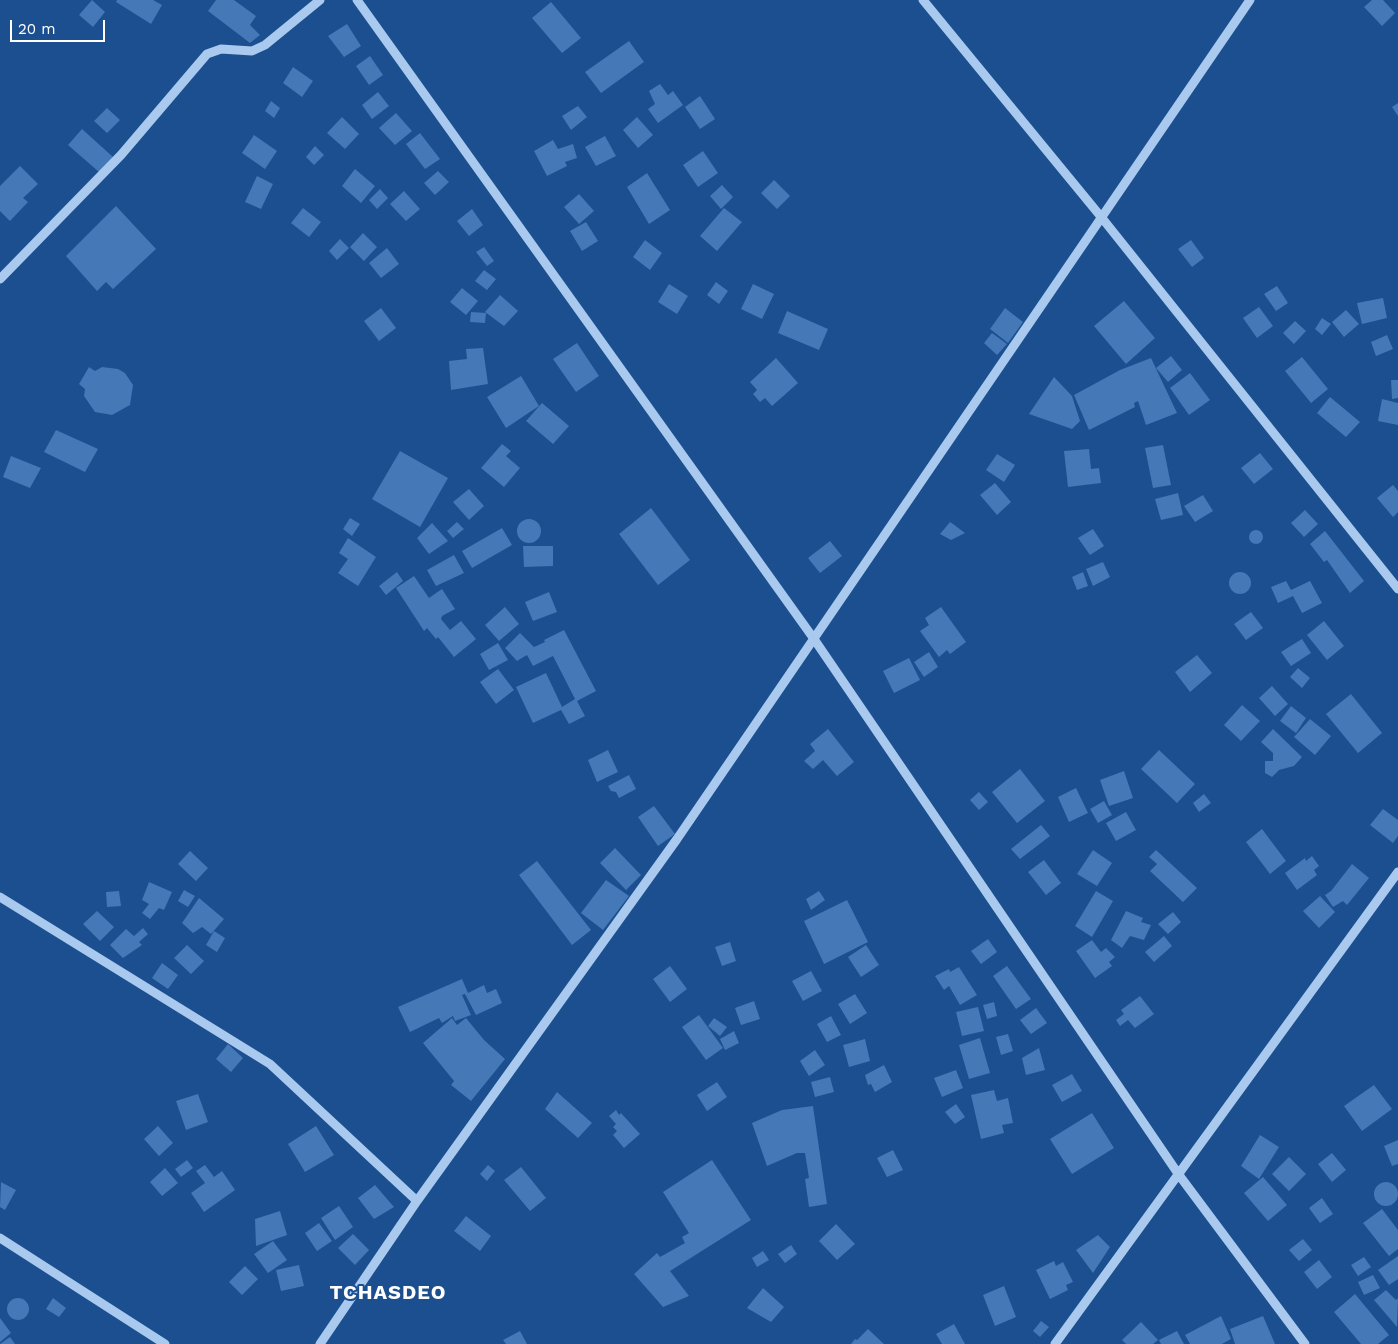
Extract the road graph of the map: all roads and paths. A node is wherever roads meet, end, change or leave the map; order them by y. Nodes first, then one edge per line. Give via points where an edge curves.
1 (320, 0) edge
2 (357, 0) edge
3 (923, 0) edge
4 (1250, 0) edge
5 (1102, 218) junction
6 (0, 279) edge
7 (1398, 590) edge
8 (814, 639) junction
9 (1398, 872) edge
10 (0, 897) edge
11 (1179, 1175) junction
12 (417, 1201) junction
13 (0, 1238) edge
14 (165, 1344) edge
15 (320, 1344) edge
16 (1055, 1344) edge
17 (1304, 1344) edge

1 - 6 street via 265,45 252,51 221,49 207,54 121,155
2 - 8 street
3 - 5 street
4 - 5 street
5 - 7 street
5 - 8 street
8 - 11 street
8 - 12 street via 677,839
9 - 11 street
10 - 12 street via 270,1064
11 - 16 street
11 - 17 street
12 - 15 street
13 - 14 street

